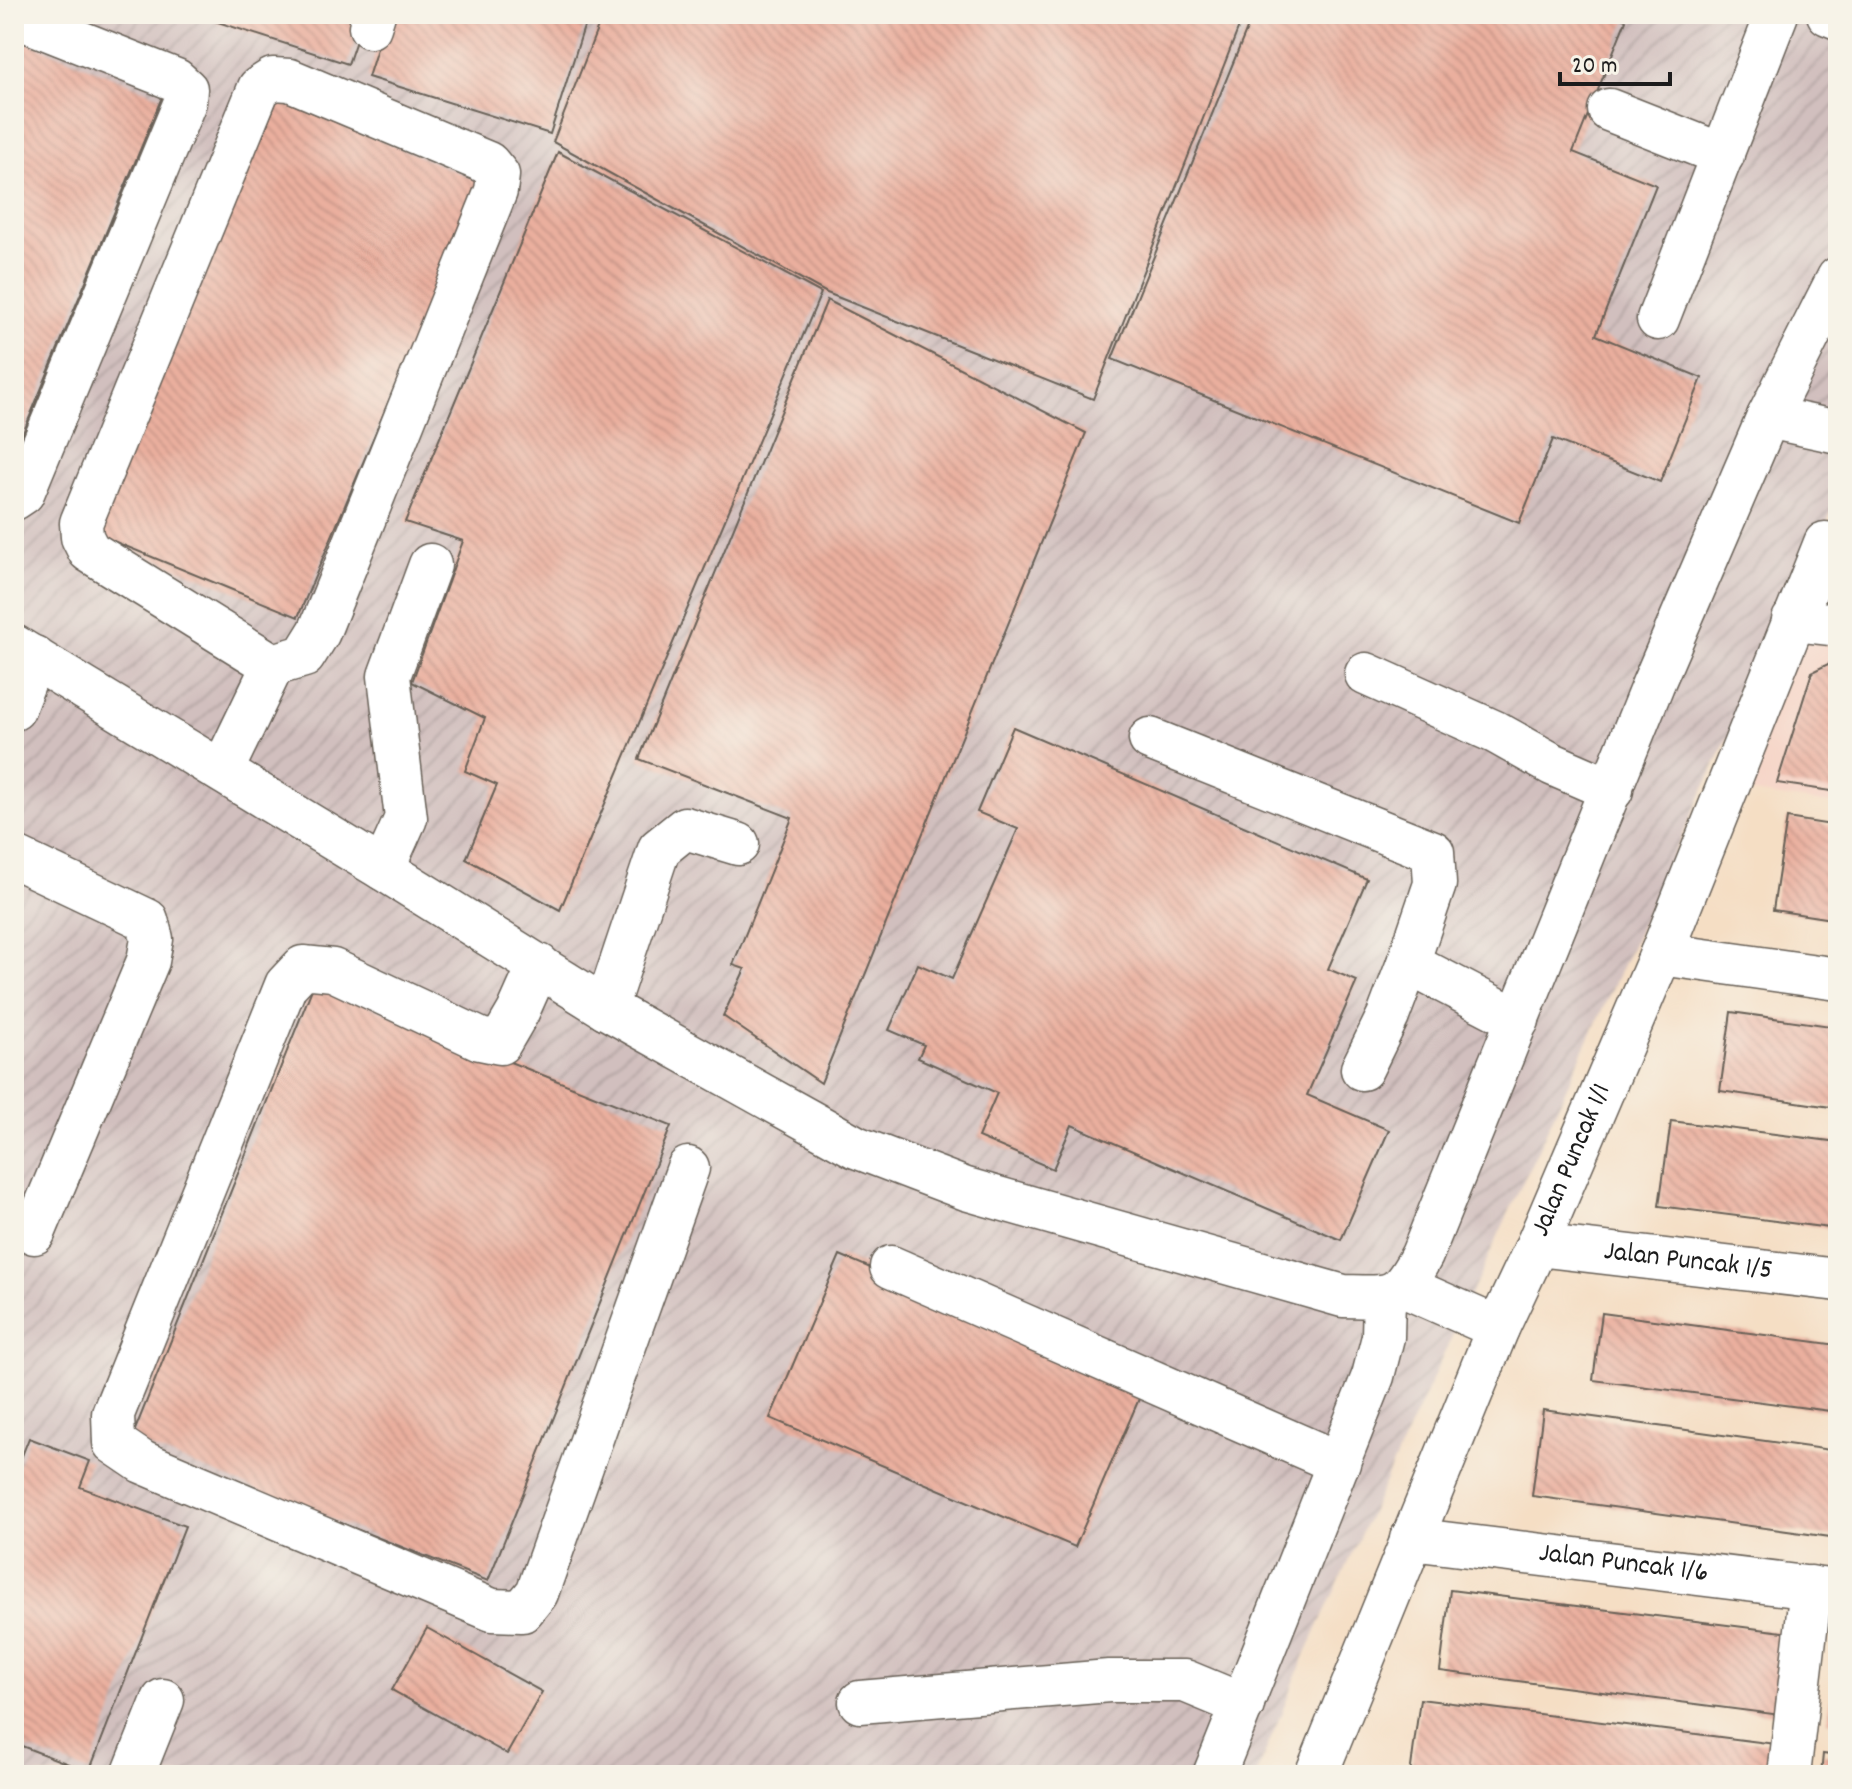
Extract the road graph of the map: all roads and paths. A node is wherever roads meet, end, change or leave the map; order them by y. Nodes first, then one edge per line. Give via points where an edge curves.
1 (1777, 14) edge
2 (1828, 14) edge
3 (14, 16) edge
4 (1838, 18) edge
5 (1609, 110) dead end
6 (1723, 155) junction
7 (1836, 285) edge
8 (1658, 319) dead end
9 (1768, 417) junction
10 (1838, 432) edge
11 (14, 499) edge
12 (1831, 544) edge
13 (430, 565) dead end
14 (1793, 620) junction
15 (1838, 625) edge
16 (24, 651) edge
17 (273, 665) junction
18 (1366, 674) dead end
19 (14, 709) edge
20 (1150, 739) dead end
21 (222, 771) junction
22 (1612, 790) junction
23 (738, 844) dead end
24 (14, 857) edge
25 (383, 869) junction
26 (1661, 954) junction
27 (1408, 963) junction
28 (539, 965) junction
29 (1838, 979) edge
30 (606, 1008) junction
31 (1518, 1020) junction
32 (1362, 1069) dead end
33 (688, 1168) dead end
34 (34, 1233) dead end
35 (1537, 1245) junction
36 (891, 1267) dead end
37 (1838, 1280) edge
38 (1394, 1292) junction
39 (1498, 1328) junction
40 (1339, 1463) junction
41 (1411, 1539) junction
42 (1824, 1589) edge
43 (163, 1700) dead end
44 (860, 1702) dead end
45 (1243, 1705) junction
46 (133, 1775) edge
47 (1214, 1775) edge
48 (1316, 1775) edge
49 (1789, 1775) edge

1 - 6 street
2 - 4 street
3 - 11 street via 176,80 186,89 23,493
5 - 6 street
6 - 8 street
7 - 9 street
9 - 10 street
9 - 22 street
12 - 14 street, Jalan Puncak 1/1
13 - 25 street via 389,676 406,818
14 - 15 street
14 - 26 street, Jalan Puncak 1/1
16 - 19 street
16 - 21 street
17 - 17 street via 304,656 319,632 498,175 474,157 290,80 273,79 259,88 81,523 89,551
17 - 21 street
18 - 22 street
20 - 27 street via 1433,852 1435,884
21 - 25 street
22 - 31 street
23 - 30 street via 685,828 659,849
24 - 34 street via 147,920 152,939 148,961
25 - 28 street
26 - 29 street
26 - 35 street, Jalan Puncak 1/1
27 - 31 street
27 - 32 street
28 - 30 street
28 - 33 street via 500,1043 480,1039 333,970 303,967 286,985 113,1414 114,1443 142,1462 492,1610 522,1611 537,1593
30 - 38 street via 856,1147 966,1189 1343,1296
31 - 38 street via 1422,1255
35 - 37 street, Jalan Puncak 1/5
35 - 39 street, Jalan Puncak 1/1
36 - 40 street
38 - 39 street
38 - 40 street via 1373,1376
39 - 41 street, Jalan Puncak 1/1
40 - 45 street
41 - 42 street, Jalan Puncak 1/6
41 - 48 street, Jalan Puncak 1/1
42 - 49 street
43 - 46 street
44 - 45 street via 1109,1681 1185,1681
45 - 47 street

